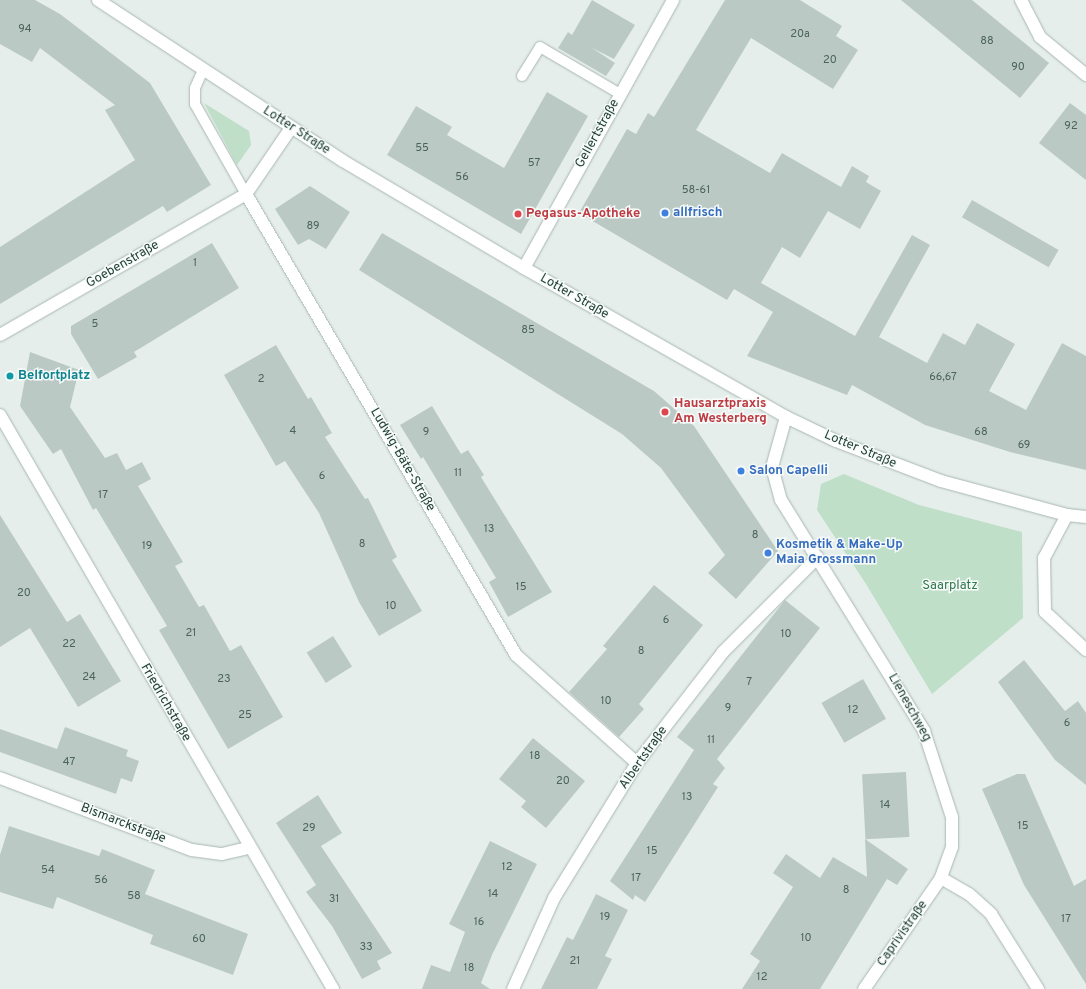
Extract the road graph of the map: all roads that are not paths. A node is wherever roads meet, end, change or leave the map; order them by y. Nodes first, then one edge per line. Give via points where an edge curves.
1 (98, 0) edge
2 (673, 0) edge
3 (1020, 0) edge
4 (203, 70) junction
5 (1086, 75) edge
6 (522, 76) dead end
7 (620, 94) junction
8 (291, 128) junction
9 (246, 194) junction
10 (524, 268) junction
11 (0, 336) edge
12 (0, 415) edge
13 (786, 417) junction
14 (1067, 515) junction
15 (1086, 517) edge
16 (818, 557) junction
17 (1086, 650) edge
18 (637, 763) junction
19 (0, 778) edge
20 (248, 848) junction
21 (941, 878) junction
22 (333, 989) edge
23 (513, 989) edge
24 (864, 989) edge
25 (1038, 989) edge

1 - 4 street, Lotter Straße
2 - 7 street, Gellertstraße
3 - 5 street via 1040,37
4 - 8 street, Lotter Straße
4 - 9 lane via 195,88 195,104
6 - 7 lane via 540,47
7 - 10 street, Gellertstraße
8 - 9 street
8 - 10 street, Lotter Straße
9 - 11 street, Goebenstraße
9 - 18 street, Ludwig-Bäte-Straße via 516,654
10 - 13 street, Lotter Straße
12 - 20 street, Friedrichstraße
13 - 14 street, Lotter Straße via 836,441 941,482
13 - 16 street, Lieneschweg via 772,467 781,500
14 - 15 street, Lotter Straße
14 - 17 street via 1044,558 1045,612
16 - 18 street, Albertstraße via 723,652
16 - 21 street, Lieneschweg via 924,731 952,817 952,847
18 - 23 street, Albertstraße via 554,898
19 - 20 street, Bismarckstraße via 192,850 222,854
20 - 22 street, Friedrichstraße
21 - 24 street, Caprivistraße
21 - 25 street via 969,894 991,914

